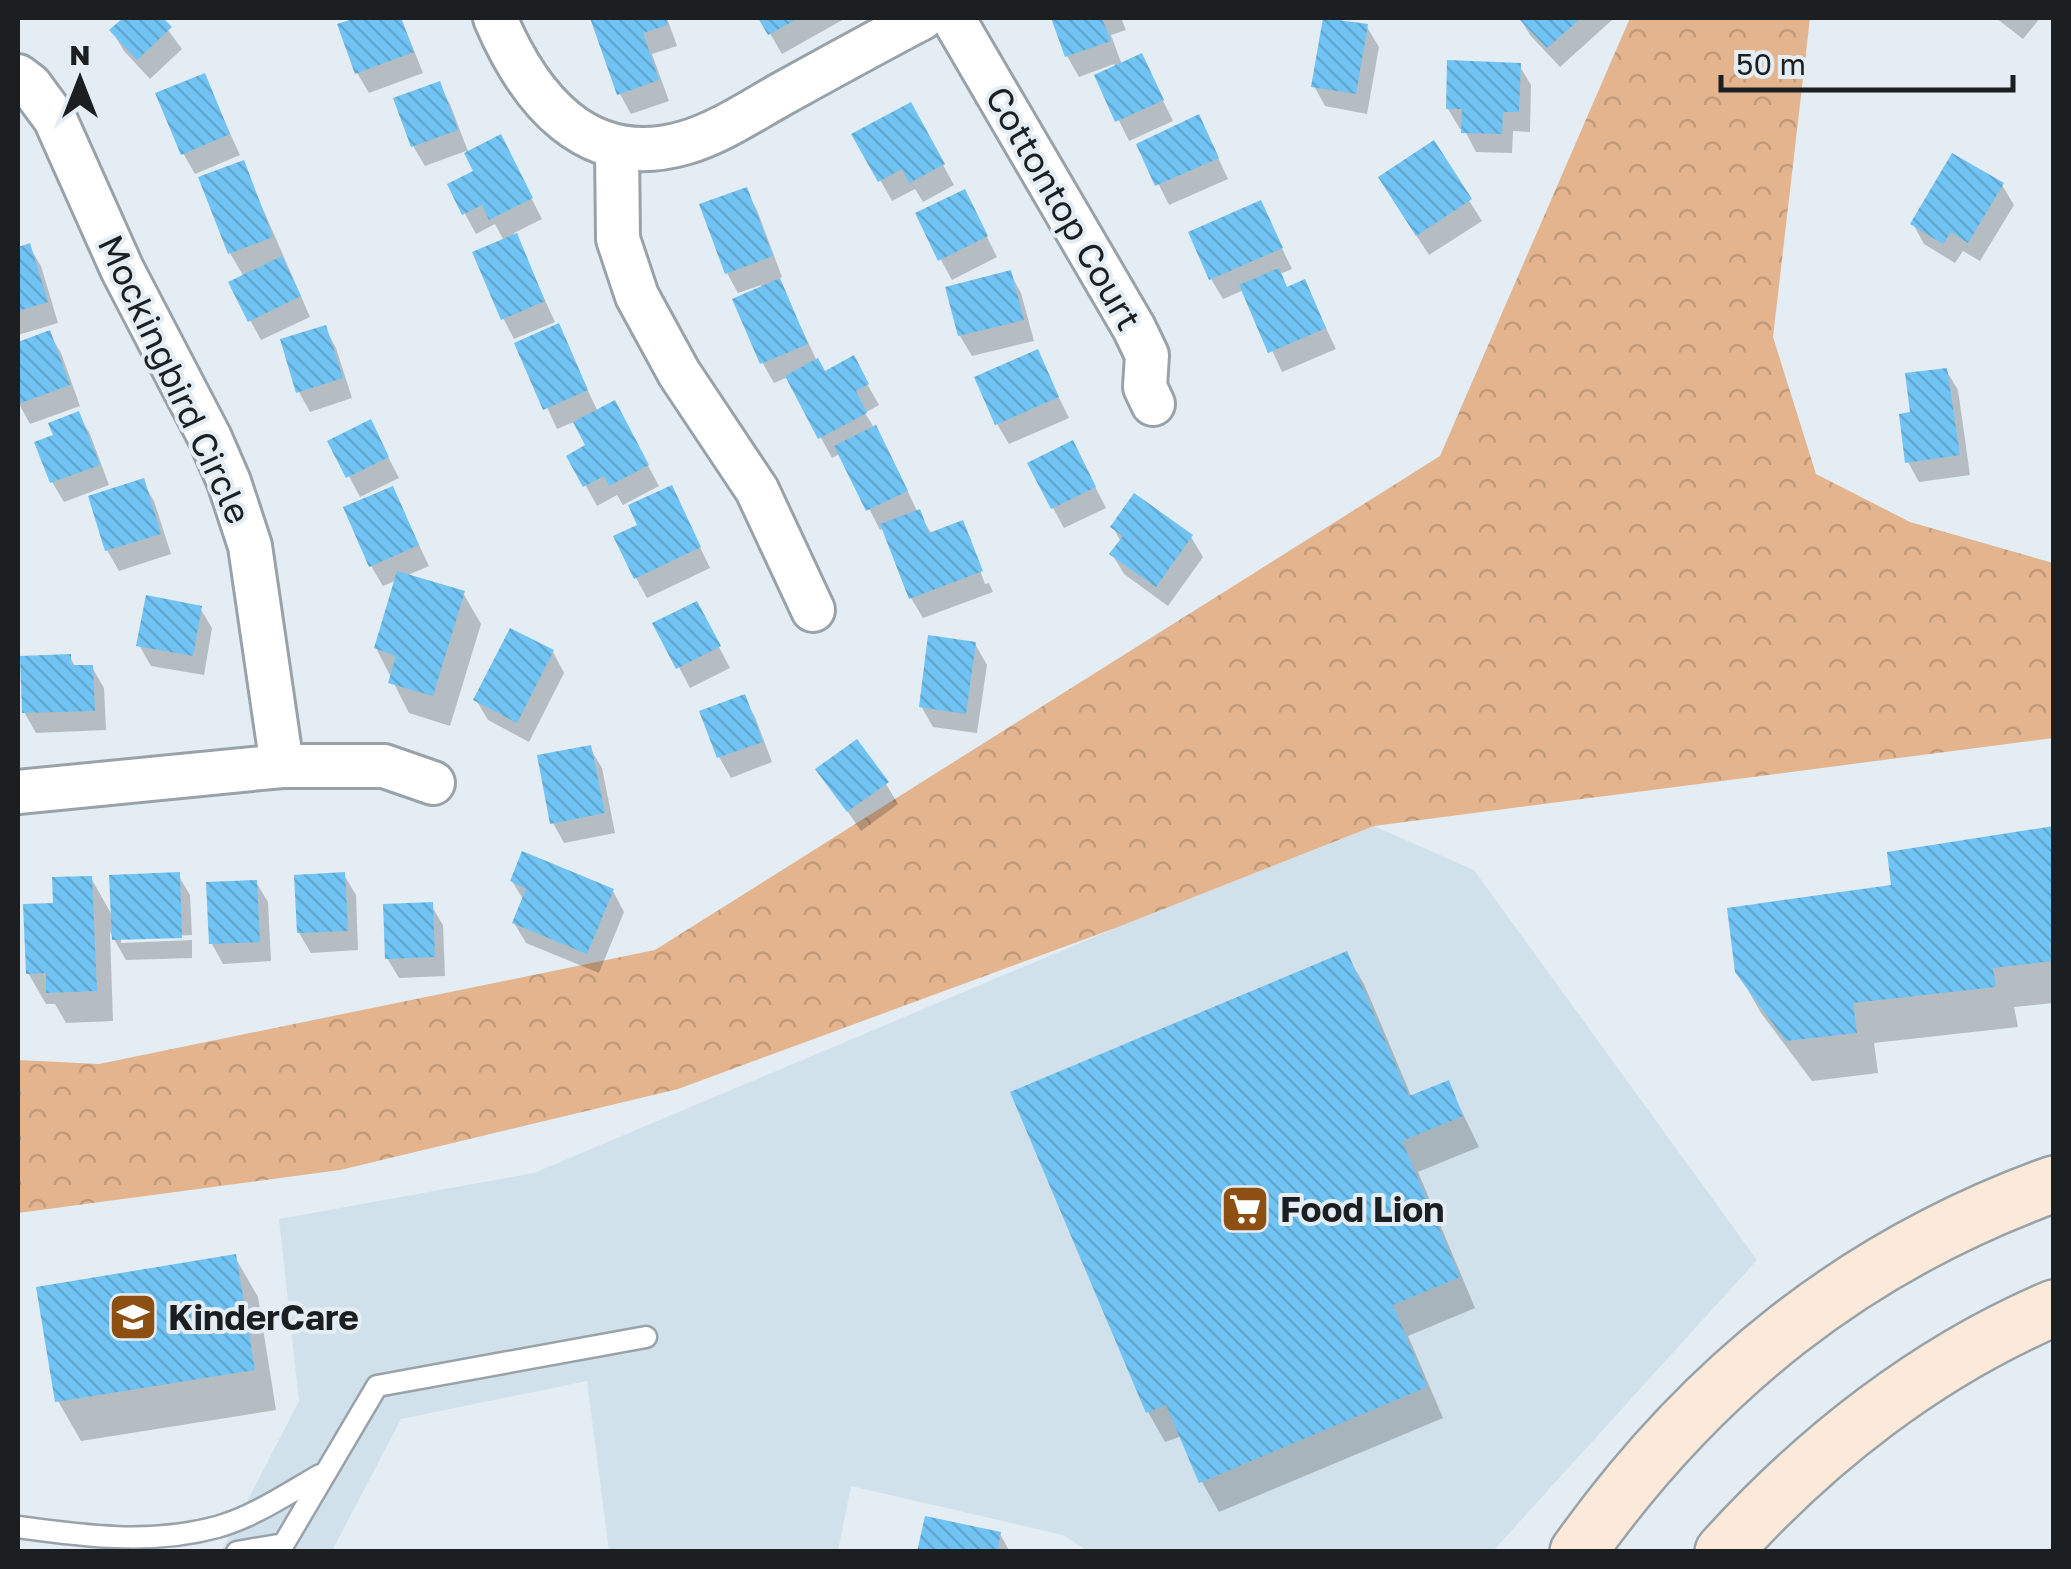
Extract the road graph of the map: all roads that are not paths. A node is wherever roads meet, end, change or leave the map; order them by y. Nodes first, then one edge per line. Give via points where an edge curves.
1 (495, 18) edge
2 (922, 18) edge
3 (954, 18) edge
4 (18, 76) edge
5 (617, 147) junction
6 (1153, 404) dead end
7 (814, 610) dead end
8 (282, 766) junction
9 (432, 783) dead end
10 (18, 792) edge
11 (2054, 1184) edge
12 (2054, 1308) edge
13 (646, 1336) dead end
14 (322, 1474) junction
15 (18, 1526) edge
16 (282, 1548) edge
17 (237, 1552) edge
18 (1578, 1552) edge
19 (1723, 1552) edge

1 - 5 street via 520,71 558,115 589,139
2 - 5 street via 686,143
3 - 6 street, Cottontop Court via 1134,328 1146,355 1145,387
4 - 8 street, Mockingbird Circle via 55,119 230,482 250,546
5 - 7 street via 618,239 632,285 679,373 757,490
8 - 9 street via 384,766
8 - 10 street
11 - 18 main road via 1962,1221 1783,1331 1722,1382 1644,1465
12 - 19 main road via 1950,1358 1850,1432
13 - 14 lane via 377,1386
14 - 15 lane via 218,1527 118,1538
14 - 16 lane
16 - 17 lane

